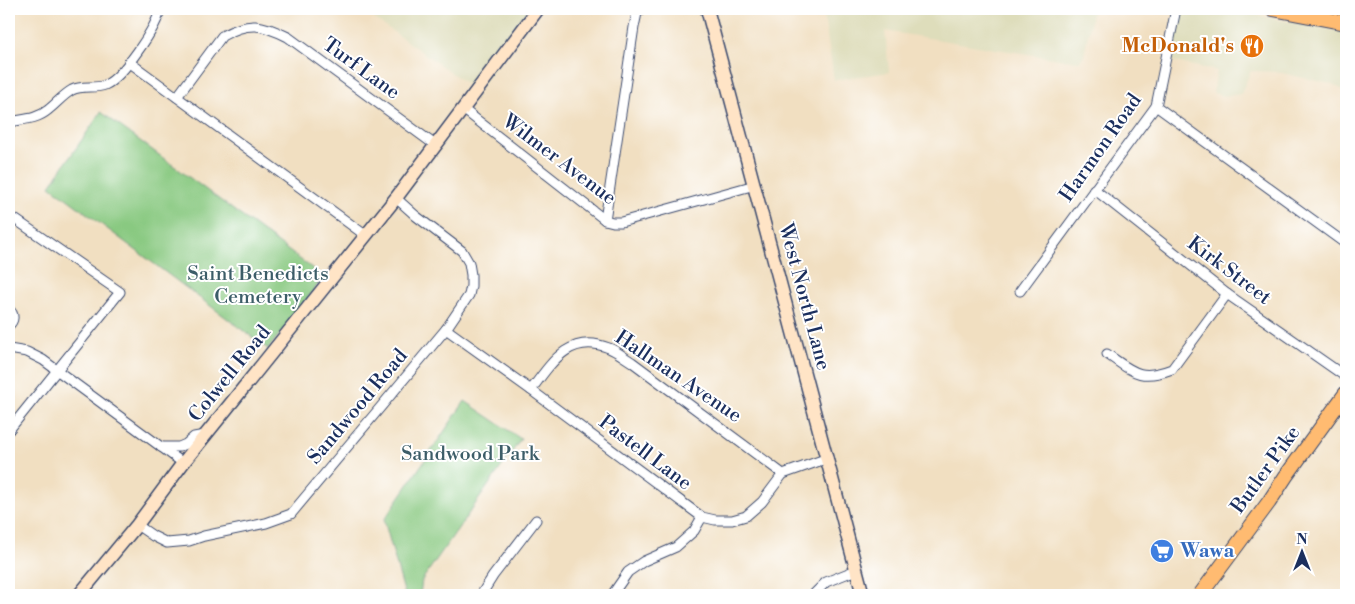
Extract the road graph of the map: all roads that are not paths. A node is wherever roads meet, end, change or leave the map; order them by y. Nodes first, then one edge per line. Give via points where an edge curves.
1 (160, 9) edge
2 (538, 9) edge
3 (642, 9) edge
4 (707, 9) edge
5 (1176, 9) edge
6 (1273, 9) edge
7 (1346, 24) edge
8 (129, 62) junction
9 (177, 98) junction
10 (1156, 106) junction
11 (463, 109) junction
12 (9, 122) edge
13 (435, 145) junction
14 (755, 185) junction
15 (1094, 189) junction
16 (396, 198) junction
17 (9, 215) edge
18 (605, 220) junction
19 (365, 235) junction
20 (1346, 244) edge
21 (1020, 291) dead end
22 (1227, 294) junction
23 (9, 310) edge
24 (9, 325) edge
25 (446, 329) junction
26 (9, 349) edge
27 (1107, 354) dead end
28 (57, 371) junction
29 (1346, 377) edge
30 (531, 390) junction
31 (1346, 393) edge
32 (9, 430) edge
33 (205, 435) junction
34 (161, 447) junction
35 (828, 458) junction
36 (183, 463) junction
37 (783, 474) junction
38 (702, 517) junction
39 (536, 520) dead end
40 (137, 525) junction
41 (856, 570) junction
42 (79, 595) edge
43 (481, 595) edge
44 (612, 595) edge
45 (813, 595) edge
46 (863, 595) edge
47 (1200, 595) edge

1 - 8 street via 152,29
2 - 11 street, Colwell Road
3 - 18 street via 637,13 634,26
4 - 14 street, West North Lane
5 - 10 street, Harmon Road
6 - 7 main road
8 - 9 street
8 - 12 street via 121,73 103,86 71,90 34,118
9 - 13 street, Turf Lane via 222,36 232,30 257,25 288,37
9 - 19 street
10 - 15 street, Harmon Road
10 - 20 street
11 - 13 street, Colwell Road
11 - 18 street, Wilmer Avenue
13 - 16 street, Colwell Road
14 - 18 street, Wilmer Avenue via 621,222
14 - 35 street, West North Lane
15 - 21 street, Harmon Road
15 - 22 street, Kirk Street
16 - 19 street, Colwell Road
16 - 25 street, Sandwood Road via 462,251 469,263 469,295
17 - 28 street via 120,292
19 - 33 street, Colwell Road
22 - 27 street via 1172,369 1142,375
22 - 29 street, Kirk Street
23 - 24 street via 13,317
25 - 30 street, Pastell Lane
25 - 40 street, Sandwood Road via 291,514 266,523 167,543
26 - 28 street via 27,352
28 - 32 street
28 - 34 street
30 - 37 street, Hallman Avenue via 566,350 579,344 596,343 611,348
30 - 38 street, Pastell Lane
31 - 47 main road, Butler Pike
33 - 34 street via 194,437 179,447
33 - 36 street, Colwell Road
34 - 36 street
35 - 37 street
35 - 41 street, West North Lane
36 - 40 street, Colwell Road
37 - 38 street, Pastell Lane via 762,502 746,516 732,520
38 - 44 street via 694,531 676,547 628,572
39 - 43 street
40 - 42 street, Colwell Road
41 - 45 street via 826,582
41 - 46 street, West North Lane

